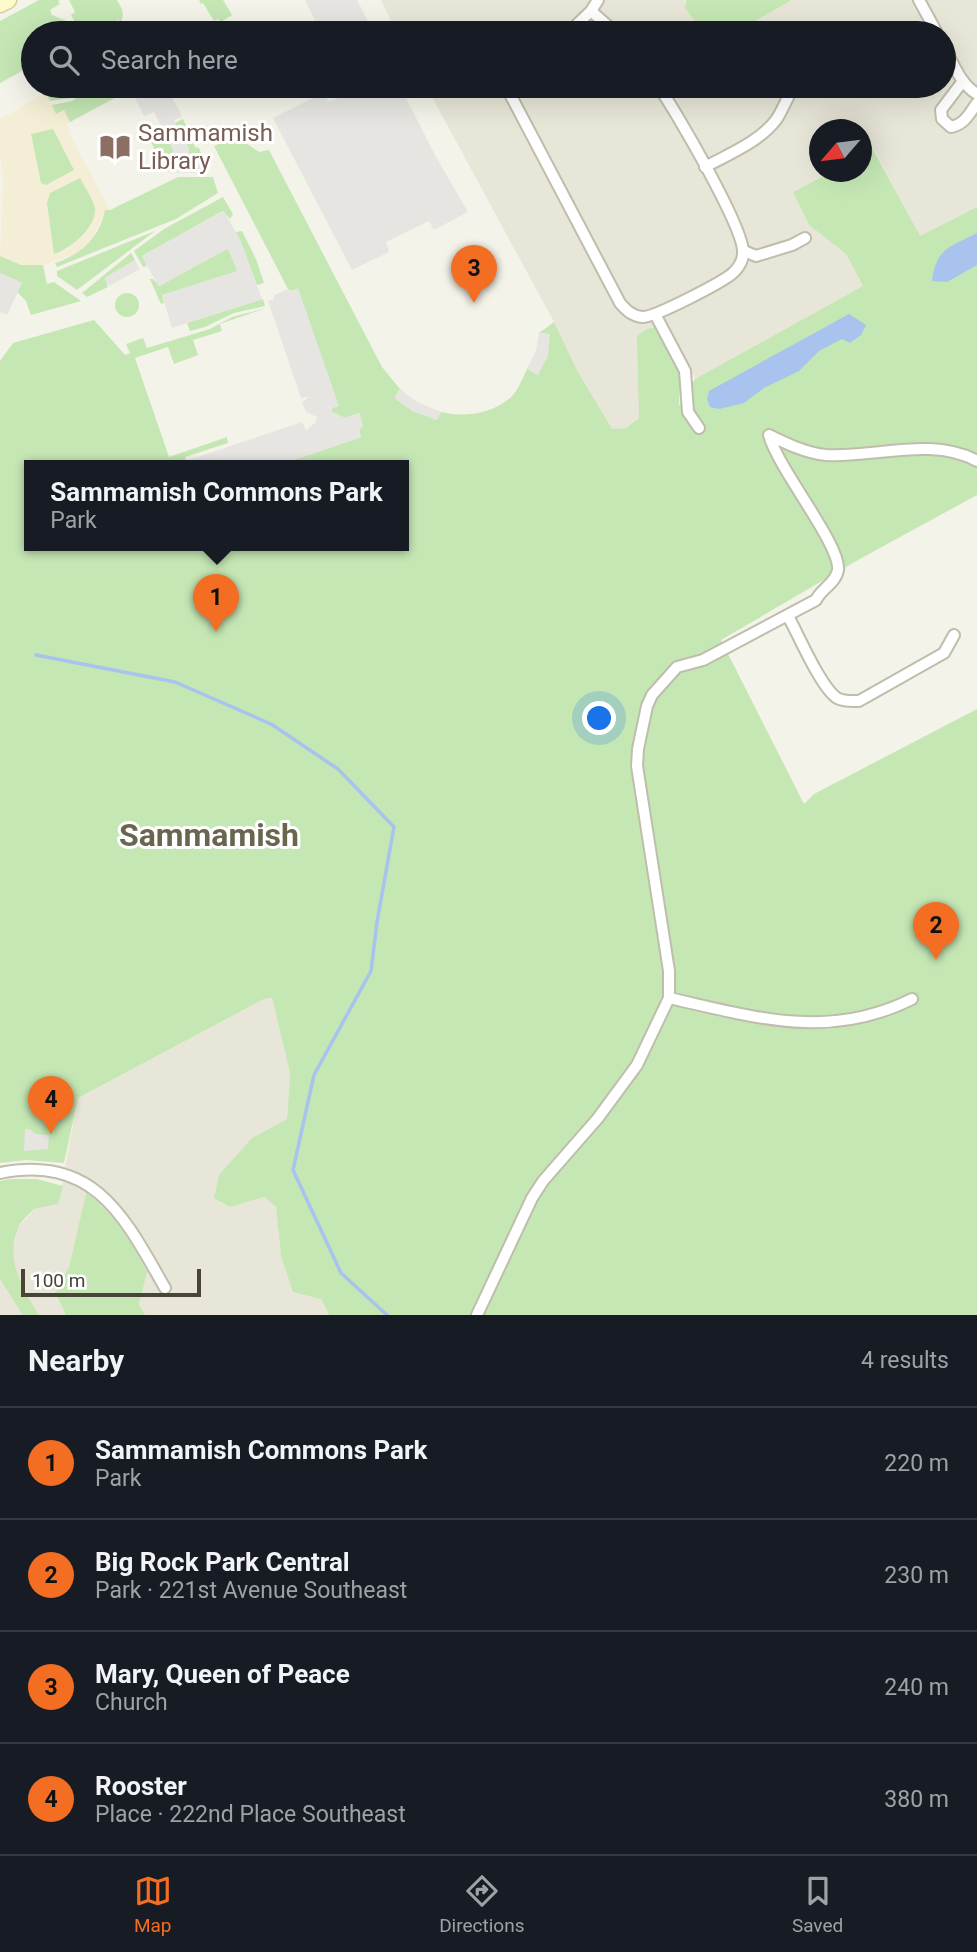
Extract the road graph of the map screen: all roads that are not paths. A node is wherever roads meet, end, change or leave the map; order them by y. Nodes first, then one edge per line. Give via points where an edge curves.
1 (8, 0) edge
2 (598, 0) edge
3 (919, 0) edge
4 (0, 4) edge
5 (591, 11) junction
6 (581, 21) edge
7 (602, 21) edge
8 (930, 21) edge
9 (956, 68) edge
10 (963, 81) junction
11 (956, 90) edge
12 (977, 94) edge
13 (512, 98) edge
14 (666, 98) edge
15 (787, 98) edge
16 (950, 98) edge
17 (977, 103) edge
18 (705, 167) junction
19 (805, 238) dead end
20 (743, 255) junction
21 (655, 314) junction
22 (699, 428) dead end
23 (977, 461) edge
24 (788, 615) junction
25 (954, 635) dead end
26 (669, 998) junction
27 (912, 999) dead end
28 (0, 1173) edge
29 (165, 1288) dead end
30 (477, 1315) edge

1 - 4 main road
2 - 5 street
3 - 8 street
5 - 6 street
5 - 7 street
9 - 10 street
10 - 11 street
10 - 12 street
13 - 21 street via 620,303 635,315
14 - 18 street
15 - 18 street via 765,131
16 - 17 street via 941,110 942,119 951,127 965,121
18 - 20 street via 739,233
19 - 20 street via 756,256
20 - 21 street via 729,276
21 - 22 street via 685,372 688,412
23 - 24 street via 945,450 823,455 769,435 784,469 833,548 838,567 837,575 816,600
24 - 25 street via 828,690 843,700 859,701 922,668 944,653
24 - 26 street via 702,660 677,667 647,706 637,766 669,971
26 - 27 street via 794,1023 847,1021
26 - 30 street via 620,1089 532,1198
28 - 29 street via 52,1172 76,1179 102,1195 141,1245

